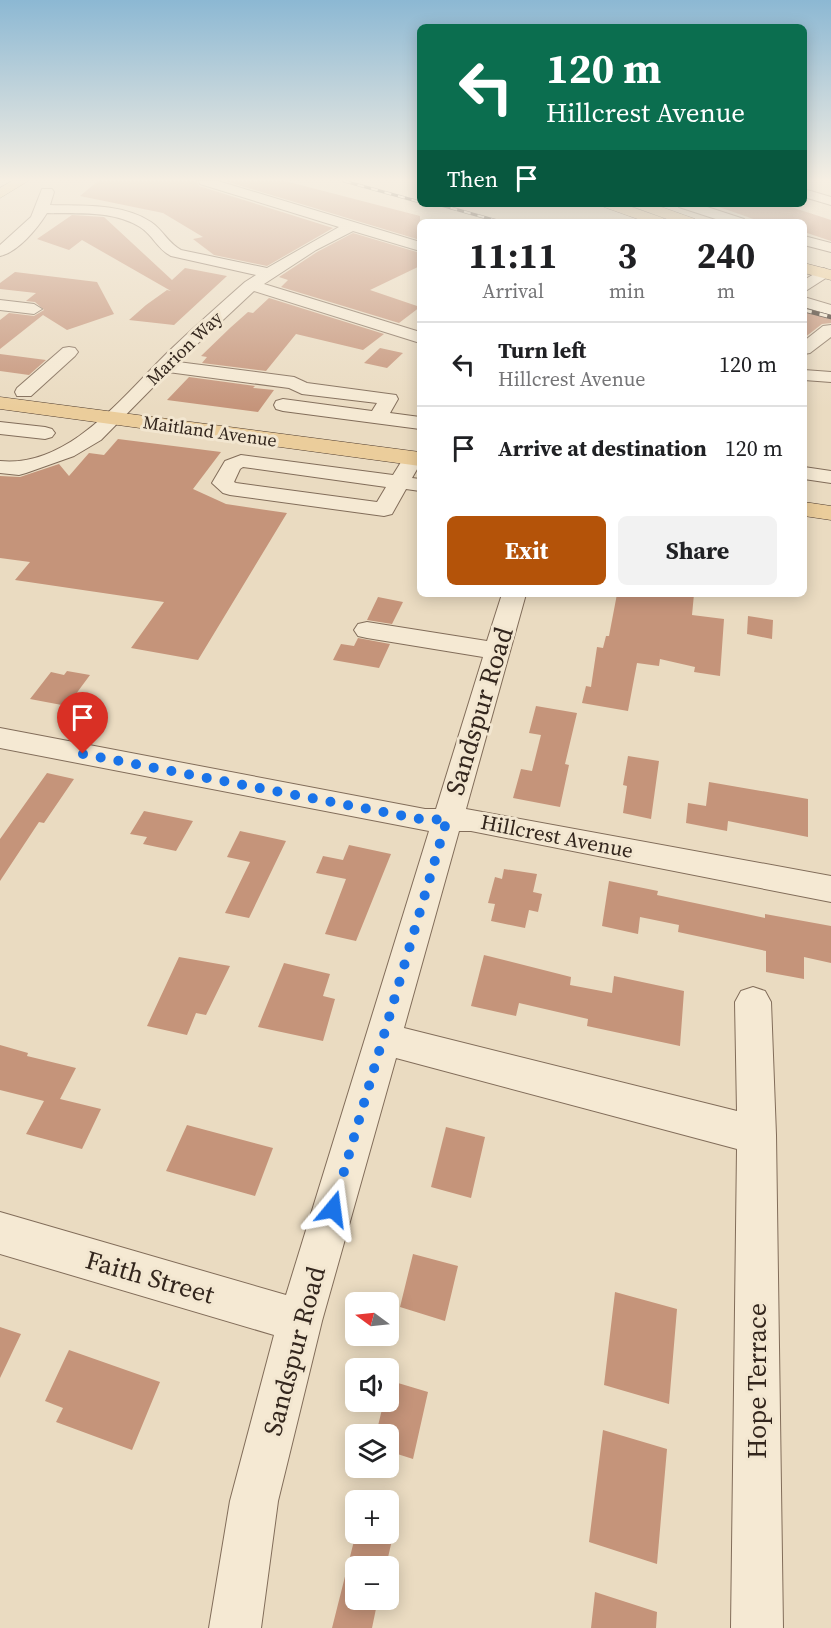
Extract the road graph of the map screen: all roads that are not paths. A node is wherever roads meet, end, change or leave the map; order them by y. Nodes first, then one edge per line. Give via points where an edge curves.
1 (190, 257) edge
2 (296, 257) edge
3 (807, 259) edge
4 (807, 268) edge
5 (829, 271) edge
6 (267, 273) junction
7 (251, 285) junction
8 (807, 285) edge
9 (807, 303) edge
10 (0, 304) edge
11 (34, 309) dead end
12 (831, 310) edge
13 (829, 330) dead end
14 (417, 337) edge
15 (807, 347) edge
16 (69, 352) dead end
17 (165, 366) junction
18 (807, 367) edge
19 (807, 375) edge
20 (830, 377) edge
21 (0, 389) edge
22 (24, 392) junction
23 (0, 403) edge
24 (283, 405) dead end
25 (118, 412) junction
26 (388, 419) junction
27 (417, 423) edge
28 (0, 428) edge
29 (45, 433) dead end
30 (386, 439) junction
31 (275, 440) junction
32 (32, 452) dead end
33 (417, 453) edge
34 (417, 453) edge
35 (417, 454) edge
36 (807, 459) edge
37 (831, 461) edge
38 (259, 463) junction
39 (0, 467) edge
40 (807, 474) edge
41 (831, 477) edge
42 (397, 482) junction
43 (417, 485) edge
44 (807, 493) edge
45 (831, 497) edge
46 (807, 509) edge
47 (831, 513) edge
48 (513, 597) edge
49 (367, 630) dead end
50 (498, 651) junction
51 (0, 738) edge
52 (447, 819) junction
53 (831, 889) edge
54 (753, 1002) dead end
55 (384, 1039) junction
56 (757, 1135) junction
57 (0, 1233) edge
58 (300, 1321) junction
59 (235, 1628) edge
60 (757, 1628) edge

1 - 6 street
2 - 6 street, Marion Way
3 - 5 main road
4 - 5 main road
5 - 8 street
6 - 7 street, Marion Way
7 - 14 street
7 - 17 street, Marion Way
9 - 12 street
10 - 11 street
13 - 15 street
16 - 22 street
17 - 25 street, Marion Way
17 - 26 street via 389,399
18 - 20 street
19 - 20 street
21 - 22 main road, Maitland Avenue
22 - 25 main road, Maitland Avenue
23 - 25 main road, Maitland Avenue
24 - 26 street
25 - 30 main road, Maitland Avenue
25 - 31 main road, Maitland Avenue
25 - 32 street via 60,446
25 - 39 street, Marion Way via 94,436 67,452 19,469
26 - 27 street
26 - 30 street
28 - 29 street
30 - 33 main road, Maitland Avenue
31 - 34 main road, Maitland Avenue
31 - 38 street
35 - 42 street
36 - 37 street
38 - 42 street
38 - 42 street via 241,461 232,465 223,483 230,489 384,509
40 - 41 street
42 - 43 street
44 - 45 main road
46 - 47 main road
48 - 50 street, Sandspur Road
49 - 50 street
50 - 52 street, Sandspur Road
51 - 52 street, Hillcrest Avenue via 425,820
52 - 53 street, Hillcrest Avenue via 471,820
52 - 55 street, Sandspur Road
54 - 56 street, Hope Terrace
55 - 56 street
55 - 58 street, Sandspur Road
56 - 60 street, Hope Terrace
57 - 58 street, Faith Street
58 - 59 street, Sandspur Road via 254,1501

